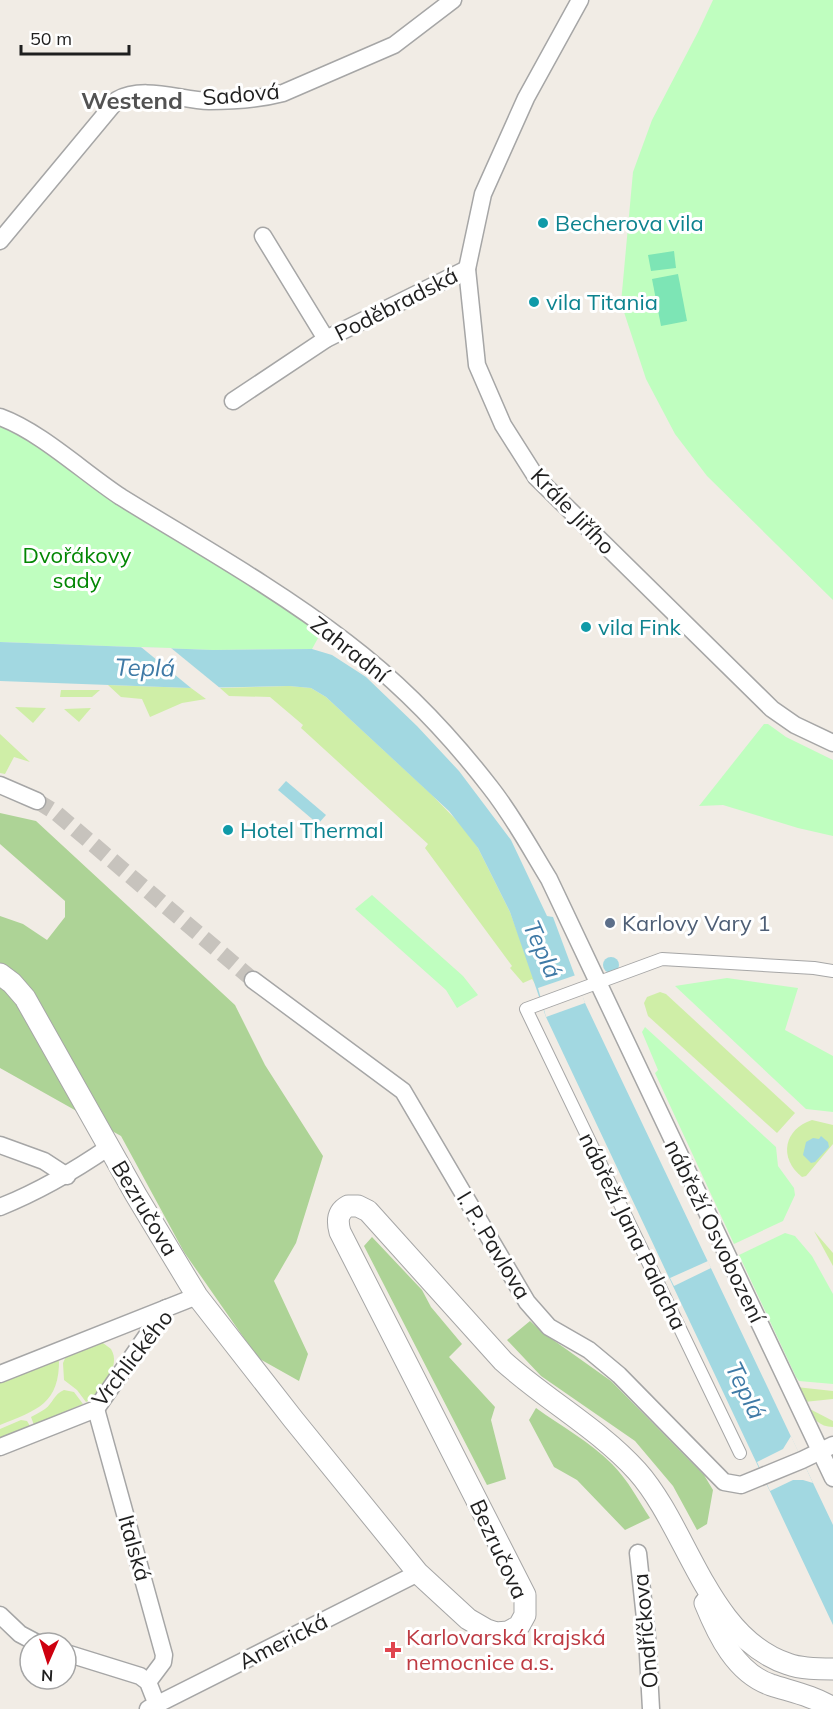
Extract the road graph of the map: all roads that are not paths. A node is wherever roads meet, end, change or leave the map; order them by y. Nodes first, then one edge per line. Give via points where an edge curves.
1 (453, 0) edge
2 (580, 0) edge
3 (263, 236) dead end
4 (0, 241) edge
5 (467, 269) junction
6 (326, 339) junction
7 (233, 401) dead end
8 (0, 417) edge
9 (833, 743) edge
10 (0, 785) edge
11 (37, 801) tunnel mouth
12 (833, 971) edge
13 (0, 974) edge
14 (253, 980) tunnel mouth
15 (597, 983) junction
16 (0, 1145) edge
17 (109, 1147) junction
18 (67, 1176) junction
19 (0, 1207) edge
20 (198, 1296) junction
21 (166, 1308) junction
22 (0, 1374) edge
23 (96, 1409) junction
24 (0, 1447) edge
25 (826, 1448) edge
26 (740, 1453) dead end
27 (833, 1478) edge
28 (683, 1547) junction
29 (638, 1553) dead end
30 (418, 1573) junction
31 (0, 1615) edge
32 (18, 1632) edge
33 (78, 1657) edge
34 (833, 1670) edge
35 (148, 1682) junction
36 (153, 1707) edge
37 (833, 1708) edge
38 (651, 1709) edge

1 - 4 street, Sadová via 394,45 283,93 209,101 126,95 117,100
2 - 5 street, Krále Jiřího via 526,98 483,194
3 - 6 street, Poděbradská
5 - 6 street, Poděbradská
5 - 9 street, Krále Jiřího via 477,365 503,425 536,477 772,709
6 - 7 street, Poděbradská
8 - 15 street, Zahradní via 19,424 100,484 283,598 347,643 407,695 491,788 549,879
10 - 11 street
12 - 15 street via 662,959
13 - 17 street, Bezručova via 25,998
14 - 25 street, I. P. Pavlova via 403,1091 536,1315 619,1375 724,1482 741,1485
15 - 25 street, nábřeží Osvobození
15 - 26 street, nábřeží Jana Palacha via 526,1009
16 - 18 street via 44,1161
17 - 18 street
17 - 20 street, Bezručova
18 - 19 street
20 - 21 street, Vrchlického
20 - 30 street, Bezručova
21 - 22 street
21 - 23 street, Vrchlického
23 - 24 street, Vrchlického
23 - 35 street, Italská via 164,1655
25 - 27 street, nábřeží Osvobození
28 - 30 street, Bezručova via 650,1487 614,1447 503,1361 372,1215 354,1205 339,1215 340,1232 523,1588 525,1615 519,1626 508,1632 487,1630
28 - 34 street, Bezručova via 721,1609 749,1643 787,1664
28 - 37 street, Bezručova via 715,1624 744,1669 764,1682 808,1695
29 - 38 street, Ondříčkova
30 - 36 street, Americká
31 - 32 street
33 - 35 street
35 - 36 street

